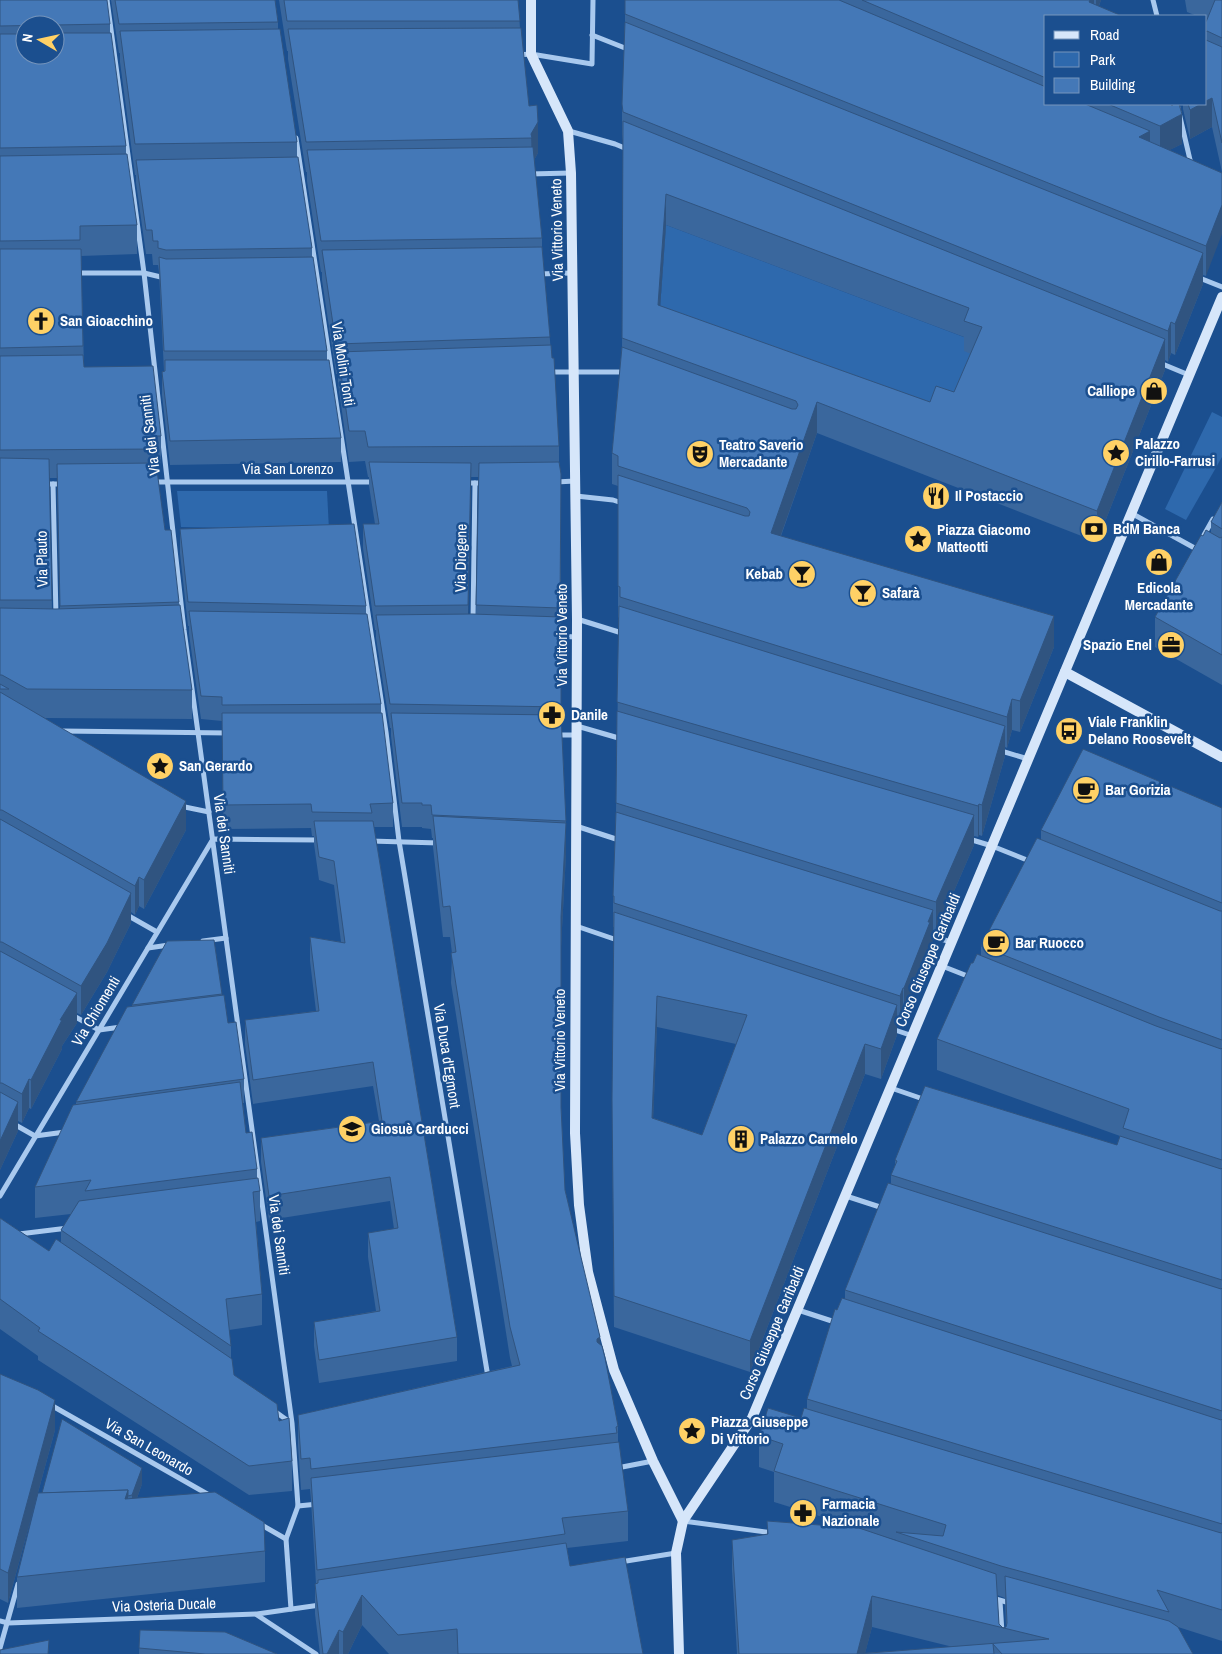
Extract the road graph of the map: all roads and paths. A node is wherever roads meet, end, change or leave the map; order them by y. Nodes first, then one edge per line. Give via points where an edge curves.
1 (107, 0) edge
2 (531, 0) edge
3 (593, 0) edge
4 (1154, 0) edge
5 (1157, 15) edge
6 (592, 35) junction
7 (512, 54) edge
8 (532, 54) junction
9 (638, 54) edge
10 (106, 58) edge
11 (115, 58) junction
12 (125, 58) edge
13 (1177, 105) edge
14 (295, 130) edge
15 (568, 131) junction
16 (634, 152) edge
17 (571, 173) junction
18 (521, 174) edge
19 (1193, 174) edge
20 (302, 176) junction
21 (312, 176) edge
22 (292, 177) edge
23 (122, 179) edge
24 (132, 179) junction
25 (141, 179) edge
26 (144, 273) junction
27 (572, 273) junction
28 (67, 274) edge
29 (533, 274) edge
30 (308, 276) edge
31 (317, 276) junction
32 (327, 276) edge
33 (1194, 276) edge
34 (176, 278) edge
35 (1222, 287) edge
36 (1222, 297) edge
37 (1152, 360) edge
38 (574, 371) junction
39 (545, 372) edge
40 (1189, 374) junction
41 (628, 376) edge
42 (156, 378) junction
43 (165, 378) edge
44 (146, 379) edge
45 (323, 379) edge
46 (332, 379) junction
47 (342, 379) edge
48 (348, 481) junction
49 (576, 481) junction
50 (149, 482) edge
51 (168, 482) junction
52 (377, 482) edge
53 (548, 482) edge
54 (455, 483) edge
55 (493, 483) edge
56 (35, 484) edge
57 (53, 484) junction
58 (72, 484) edge
59 (475, 484) junction
60 (576, 496) junction
61 (632, 506) edge
62 (1218, 511) edge
63 (1132, 513) junction
64 (175, 536) junction
65 (184, 536) edge
66 (347, 538) edge
67 (356, 538) junction
68 (1196, 548) junction
69 (1209, 556) edge
70 (577, 619) junction
71 (472, 623) edge
72 (56, 624) edge
73 (174, 630) edge
74 (184, 630) junction
75 (194, 630) edge
76 (361, 634) edge
77 (371, 634) junction
78 (380, 634) edge
79 (548, 636) edge
80 (633, 636) edge
81 (577, 637) junction
82 (1065, 672) junction
83 (51, 731) edge
84 (577, 731) junction
85 (376, 732) edge
86 (386, 732) junction
87 (396, 732) edge
88 (198, 733) junction
89 (238, 733) edge
90 (548, 735) edge
91 (624, 740) edge
92 (991, 747) edge
93 (1222, 757) edge
94 (1029, 759) junction
95 (173, 805) edge
96 (209, 812) junction
97 (576, 826) junction
98 (964, 838) edge
99 (213, 839) junction
100 (330, 840) edge
101 (360, 841) edge
102 (399, 841) junction
103 (623, 841) edge
104 (448, 844) edge
105 (992, 846) junction
106 (1038, 864) edge
107 (124, 913) edge
108 (576, 926) junction
109 (157, 932) junction
110 (924, 934) edge
111 (226, 938) junction
112 (622, 941) edge
113 (196, 942) edge
114 (952, 943) junction
115 (177, 944) edge
116 (148, 948) junction
117 (942, 966) junction
118 (978, 980) edge
119 (66, 1012) edge
120 (236, 1013) junction
121 (226, 1014) edge
122 (128, 1027) edge
123 (885, 1027) edge
124 (98, 1030) junction
125 (913, 1036) junction
126 (891, 1088) junction
127 (929, 1100) edge
128 (249, 1107) junction
129 (239, 1109) edge
130 (7, 1120) edge
131 (74, 1131) edge
132 (36, 1136) junction
133 (0, 1196) edge
134 (846, 1196) junction
135 (262, 1204) junction
136 (252, 1205) edge
137 (893, 1211) edge
138 (74, 1228) edge
139 (23, 1240) edge
140 (798, 1310) junction
141 (845, 1325) edge
142 (489, 1384) edge
143 (40, 1399) edge
144 (267, 1406) edge
145 (64, 1412) junction
146 (752, 1418) junction
147 (62, 1421) edge
148 (301, 1421) edge
149 (292, 1423) junction
150 (773, 1424) edge
151 (653, 1461) junction
152 (608, 1469) edge
153 (327, 1503) edge
154 (208, 1505) edge
155 (298, 1506) junction
156 (253, 1520) edge
157 (682, 1521) junction
158 (776, 1534) edge
159 (286, 1539) junction
160 (676, 1553) junction
161 (610, 1564) edge
162 (20, 1576) edge
163 (981, 1594) edge
164 (1000, 1601) junction
165 (330, 1604) edge
166 (1019, 1606) edge
167 (291, 1609) junction
168 (257, 1614) junction
169 (0, 1621) edge
170 (8, 1623) junction
171 (1002, 1636) dead end
172 (0, 1648) edge
173 (316, 1654) edge
174 (679, 1654) edge

1 - 11 street, Via dei Sanniti
2 - 8 street, Via Vittorio Veneto
3 - 6 street
4 - 5 street
6 - 8 street via 592,64
6 - 9 street
7 - 8 street
8 - 15 street, Via Vittorio Veneto
10 - 11 street
11 - 12 street
11 - 24 street, Via dei Sanniti
13 - 19 street
14 - 20 street, Via Molini Tonti
15 - 16 street
15 - 17 street, Via Vittorio Veneto
17 - 18 street
17 - 27 street, Via Vittorio Veneto
20 - 21 street
20 - 22 street
20 - 31 street, Via Molini Tonti
23 - 24 street
24 - 25 street
24 - 26 street, Via dei Sanniti
26 - 28 street
26 - 34 street
26 - 42 street, Via dei Sanniti
27 - 29 street
27 - 38 street, Via Vittorio Veneto
30 - 31 street
31 - 32 street
31 - 46 street, Via Molini Tonti
33 - 35 street
36 - 40 street, Corso Giuseppe Garibaldi
37 - 40 street
38 - 39 street
38 - 41 street via 618,372
38 - 49 street, Via Vittorio Veneto
40 - 63 street, Corso Giuseppe Garibaldi
42 - 43 street
42 - 44 street
42 - 51 street, Via dei Sanniti
45 - 46 street
46 - 47 street
46 - 48 street, Via Molini Tonti
48 - 51 street, Via San Lorenzo
48 - 52 street, Via San Lorenzo
48 - 67 street, Via Molini Tonti
49 - 53 street
49 - 60 street, Via Vittorio Veneto
50 - 51 street, Via San Lorenzo
51 - 64 street, Via dei Sanniti
54 - 59 street
55 - 59 street
56 - 57 street
57 - 58 street
57 - 72 street, Via Plauto
59 - 71 street, Via Diogene
60 - 61 street via 613,500
60 - 70 street, Via Vittorio Veneto
62 - 68 street
63 - 68 street
63 - 82 street, Corso Giuseppe Garibaldi
64 - 65 street
64 - 74 street, Via dei Sanniti
66 - 67 street
67 - 77 street, Via Molini Tonti
68 - 69 street
70 - 80 street
70 - 81 street, Via Vittorio Veneto
73 - 74 street
74 - 75 street
74 - 88 street, Via dei Sanniti
76 - 77 street
77 - 78 street
77 - 86 street, Via Molini Tonti
79 - 81 street
81 - 84 street, Via Vittorio Veneto
82 - 93 street
82 - 94 street, Corso Giuseppe Garibaldi
83 - 88 street
84 - 90 street
84 - 91 street
84 - 97 street, Via Vittorio Veneto
85 - 86 street
86 - 87 street
86 - 102 street, Via Duca d'Egmont
88 - 89 street
88 - 96 street, Via dei Sanniti
92 - 94 street
94 - 105 street, Corso Giuseppe Garibaldi
95 - 96 street
96 - 99 street, Via dei Sanniti
97 - 103 street
97 - 108 street, Via Vittorio Veneto via 570,849
98 - 105 street
99 - 100 street
99 - 109 street, Via Chiomenti
99 - 111 street, Via dei Sanniti
101 - 102 street
102 - 104 street
102 - 142 street, Via Duca d'Egmont
105 - 106 street
105 - 114 street, Corso Giuseppe Garibaldi
107 - 109 street
108 - 112 street
108 - 151 street, Via Vittorio Veneto via 575,1133 579,1205 588,1272 611,1370
109 - 116 street, Via Chiomenti
110 - 114 street
111 - 113 street
111 - 120 street, Via dei Sanniti
114 - 117 street, Corso Giuseppe Garibaldi
115 - 116 street
116 - 124 street, Via Chiomenti
117 - 118 street
117 - 125 street, Corso Giuseppe Garibaldi
119 - 124 street
120 - 121 street
120 - 128 street, Via dei Sanniti
122 - 124 street
123 - 125 street
124 - 132 street, Via Chiomenti
125 - 126 street, Corso Giuseppe Garibaldi
126 - 127 street
126 - 134 street, Corso Giuseppe Garibaldi
128 - 129 street
128 - 135 street, Via dei Sanniti
130 - 132 street
131 - 132 street
132 - 133 street, Via Chiomenti
134 - 137 street
134 - 140 street, Corso Giuseppe Garibaldi
135 - 136 street
135 - 149 street, Via dei Sanniti
138 - 139 street via 15,1235
140 - 141 street
140 - 146 street, Corso Giuseppe Garibaldi
143 - 145 street, Via San Leonardo
144 - 149 street
145 - 147 street
145 - 154 street, Via San Leonardo via 212,1497
146 - 150 street
146 - 157 street
148 - 149 street
149 - 155 street, Via dei Sanniti
151 - 152 street
151 - 157 street
153 - 155 street
155 - 159 street, Via dei Sanniti
156 - 159 street
157 - 158 street
157 - 160 street
159 - 167 street, Via dei Sanniti
160 - 161 street
160 - 174 street
162 - 170 street
163 - 164 street
164 - 166 street
164 - 171 street
165 - 167 street, Via Osteria Ducale
167 - 168 street, Via Osteria Ducale
168 - 170 street, Via Osteria Ducale
168 - 173 street
169 - 170 street, Via Osteria Ducale
170 - 172 street

